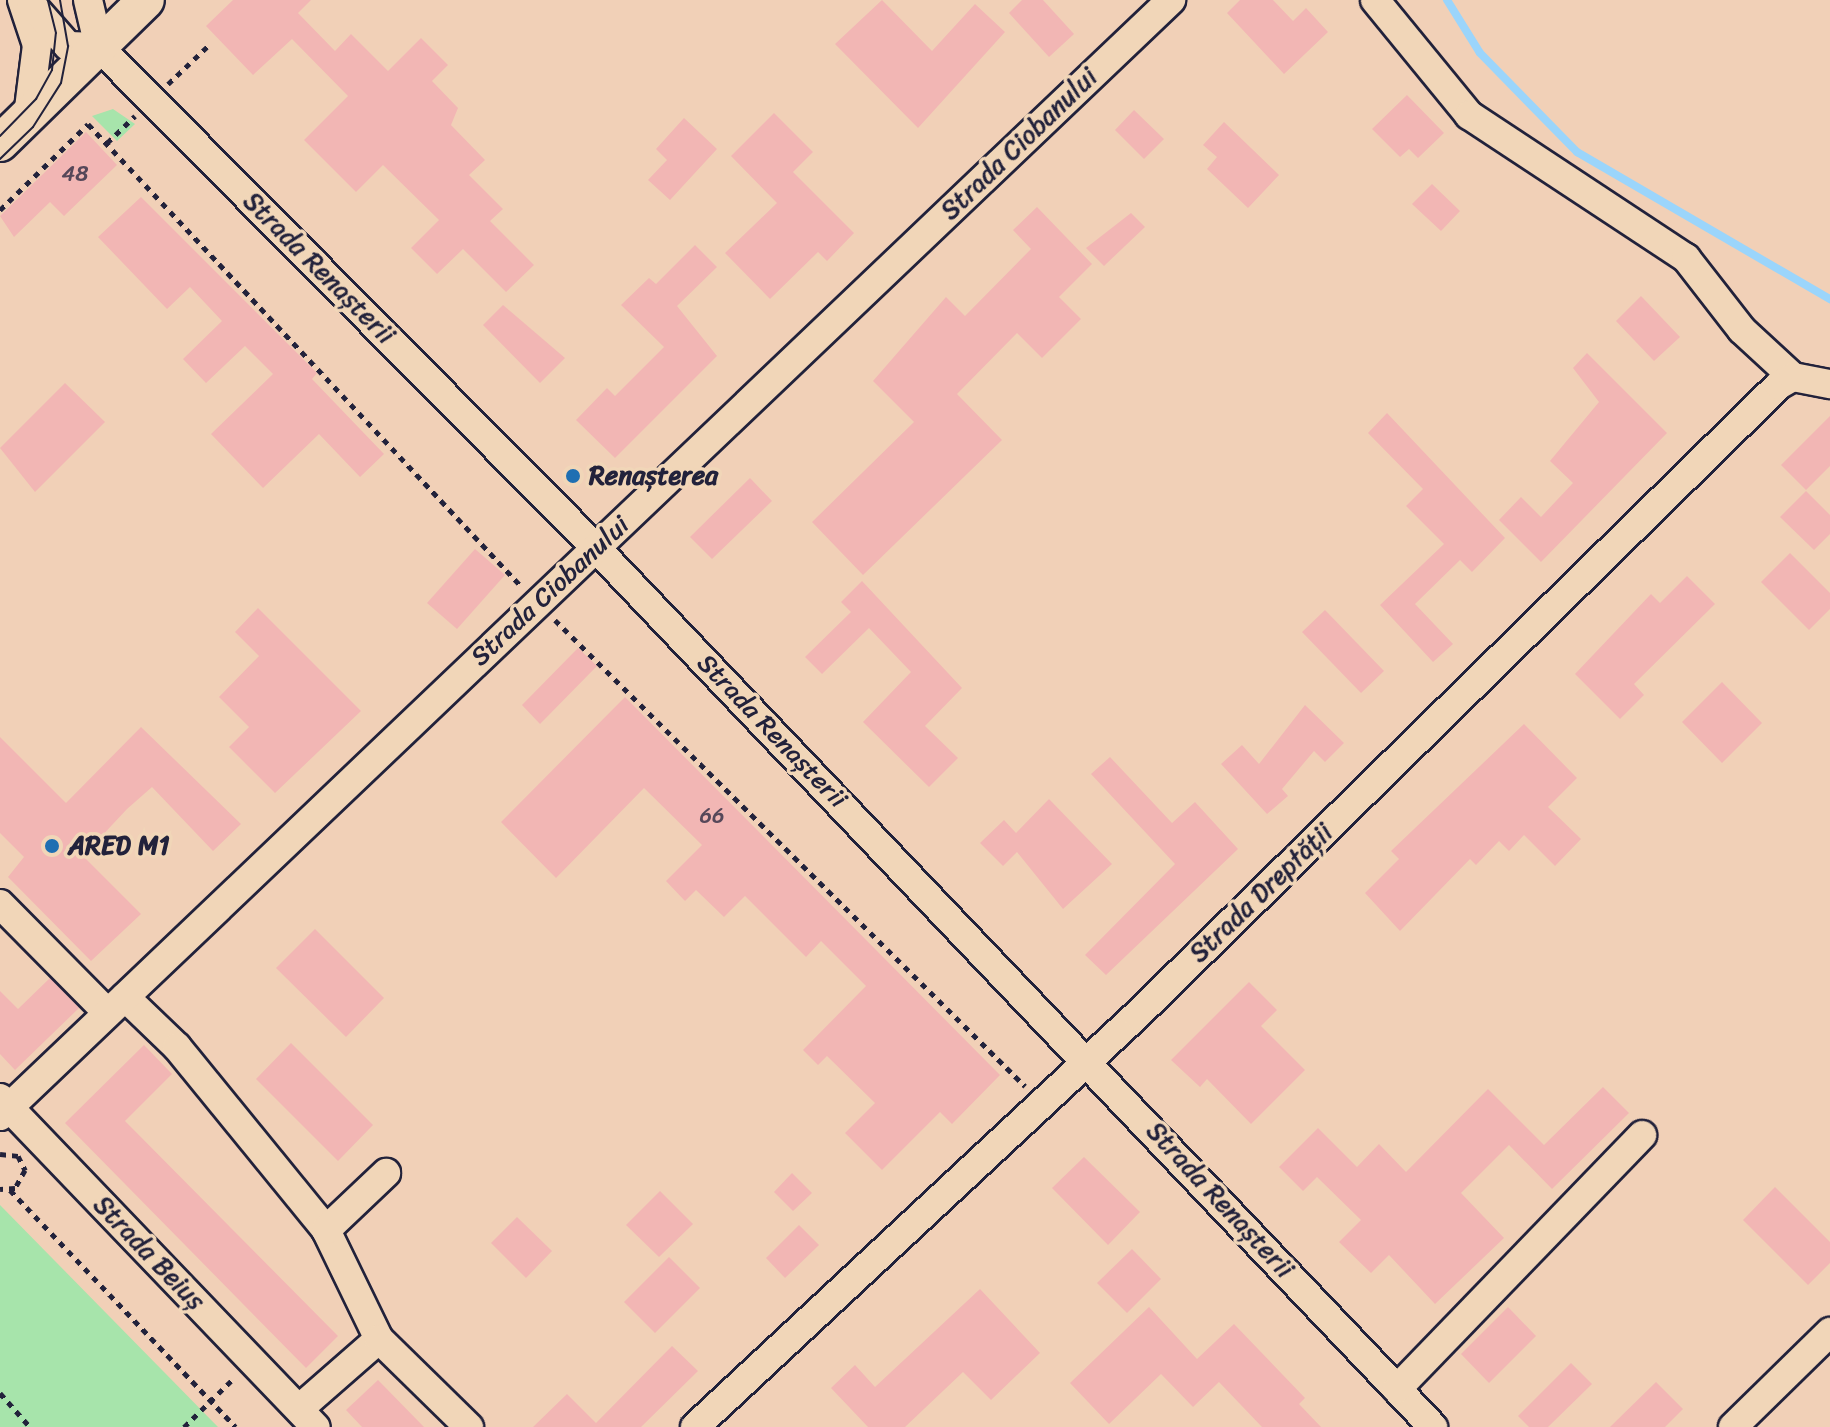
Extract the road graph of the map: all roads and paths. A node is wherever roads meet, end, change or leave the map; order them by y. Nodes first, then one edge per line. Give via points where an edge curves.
1 (24, 0) edge
2 (88, 0) edge
3 (146, 0) edge
4 (1171, 0) edge
5 (1375, 0) edge
6 (99, 47) junction
7 (28, 116) junction
8 (0, 143) edge
9 (59, 152) dead end
10 (0, 210) edge
11 (1793, 377) junction
12 (1830, 384) edge
13 (596, 548) junction
14 (0, 904) edge
15 (116, 1005) junction
16 (1088, 1060) junction
17 (3, 1107) edge
18 (1642, 1135) dead end
19 (0, 1154) edge
20 (386, 1173) dead end
21 (0, 1189) edge
22 (10, 1190) junction
23 (326, 1230) junction
24 (1830, 1332) edge
25 (379, 1339) junction
26 (252, 1361) junction
27 (1397, 1389) junction
28 (0, 1393) edge
29 (210, 1401) junction
30 (307, 1418) edge
31 (30, 1427) edge
32 (184, 1427) edge
33 (236, 1427) edge
34 (469, 1427) edge
35 (695, 1427) edge
36 (1433, 1427) edge
37 (1733, 1427) edge

1 - 6 street via 68,46
1 - 7 street via 37,45
2 - 6 street
3 - 6 main road
4 - 13 street, Strada Ciobanului
5 - 11 street via 1469,115 1686,258 1742,330
6 - 7 main road
6 - 13 street, Strada Renașterii
7 - 8 main road
9 - 10 path
11 - 12 street
11 - 16 street, Strada Dreptății
13 - 15 street, Strada Ciobanului
13 - 16 street, Strada Renașterii
14 - 15 street
15 - 17 street, Strada Ciobanului
15 - 23 street via 177,1047
16 - 27 street, Strada Renașterii
16 - 35 street, Strada Dreptății
17 - 26 street, Strada Beiuș
18 - 27 street
19 - 22 path via 24,1165 23,1181
20 - 23 street
21 - 22 path
22 - 29 path
23 - 25 street
24 - 37 street
25 - 30 street, Strada Beiuș
25 - 34 street
26 - 29 path
26 - 30 street, Strada Beiuș
27 - 36 street, Strada Renașterii
28 - 31 path
29 - 32 path
29 - 33 path

